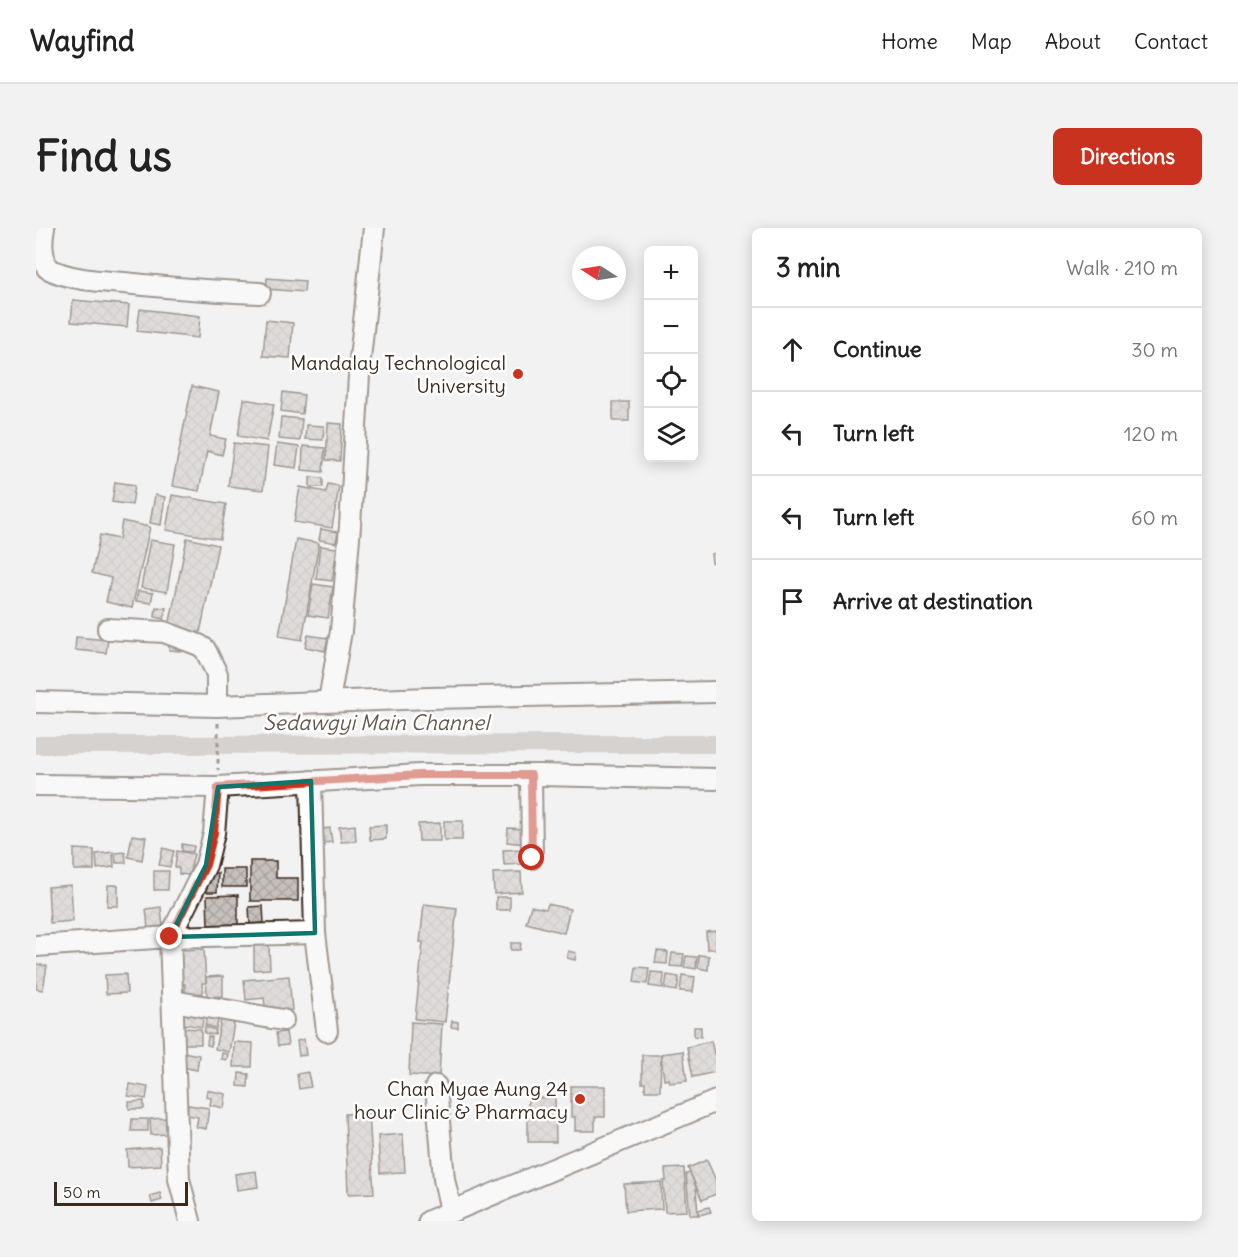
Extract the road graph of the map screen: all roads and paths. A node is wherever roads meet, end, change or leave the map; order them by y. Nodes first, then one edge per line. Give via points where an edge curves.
1 (44, 228) edge
2 (374, 228) edge
3 (41, 268) edge
4 (260, 293) dead end
5 (108, 629) dead end
6 (716, 692) edge
7 (329, 701) junction
8 (36, 702) edge
9 (217, 714) junction
10 (531, 775) junction
11 (218, 779) junction
12 (716, 779) edge
13 (311, 781) junction
14 (36, 785) edge
15 (532, 858) dead end
16 (315, 933) junction
17 (170, 937) junction
18 (36, 946) edge
19 (173, 1001) junction
20 (283, 1020) dead end
21 (327, 1031) dead end
22 (436, 1086) dead end
23 (716, 1101) edge
24 (451, 1212) junction
25 (190, 1221) edge
26 (429, 1221) edge

1 - 3 street
2 - 7 street via 360,359 341,631
3 - 4 street via 90,280
5 - 9 street via 164,632 205,649 217,674
6 - 7 street
7 - 9 street
8 - 9 street
9 - 11 path
10 - 12 street
10 - 13 street via 420,775
10 - 15 street
11 - 13 street
11 - 14 street
11 - 17 street via 214,833 206,865
13 - 16 street
16 - 17 street
16 - 21 street
17 - 18 street
17 - 19 street
19 - 20 street
19 - 25 street via 179,1179
22 - 24 street via 444,1179
23 - 24 street
24 - 26 street

